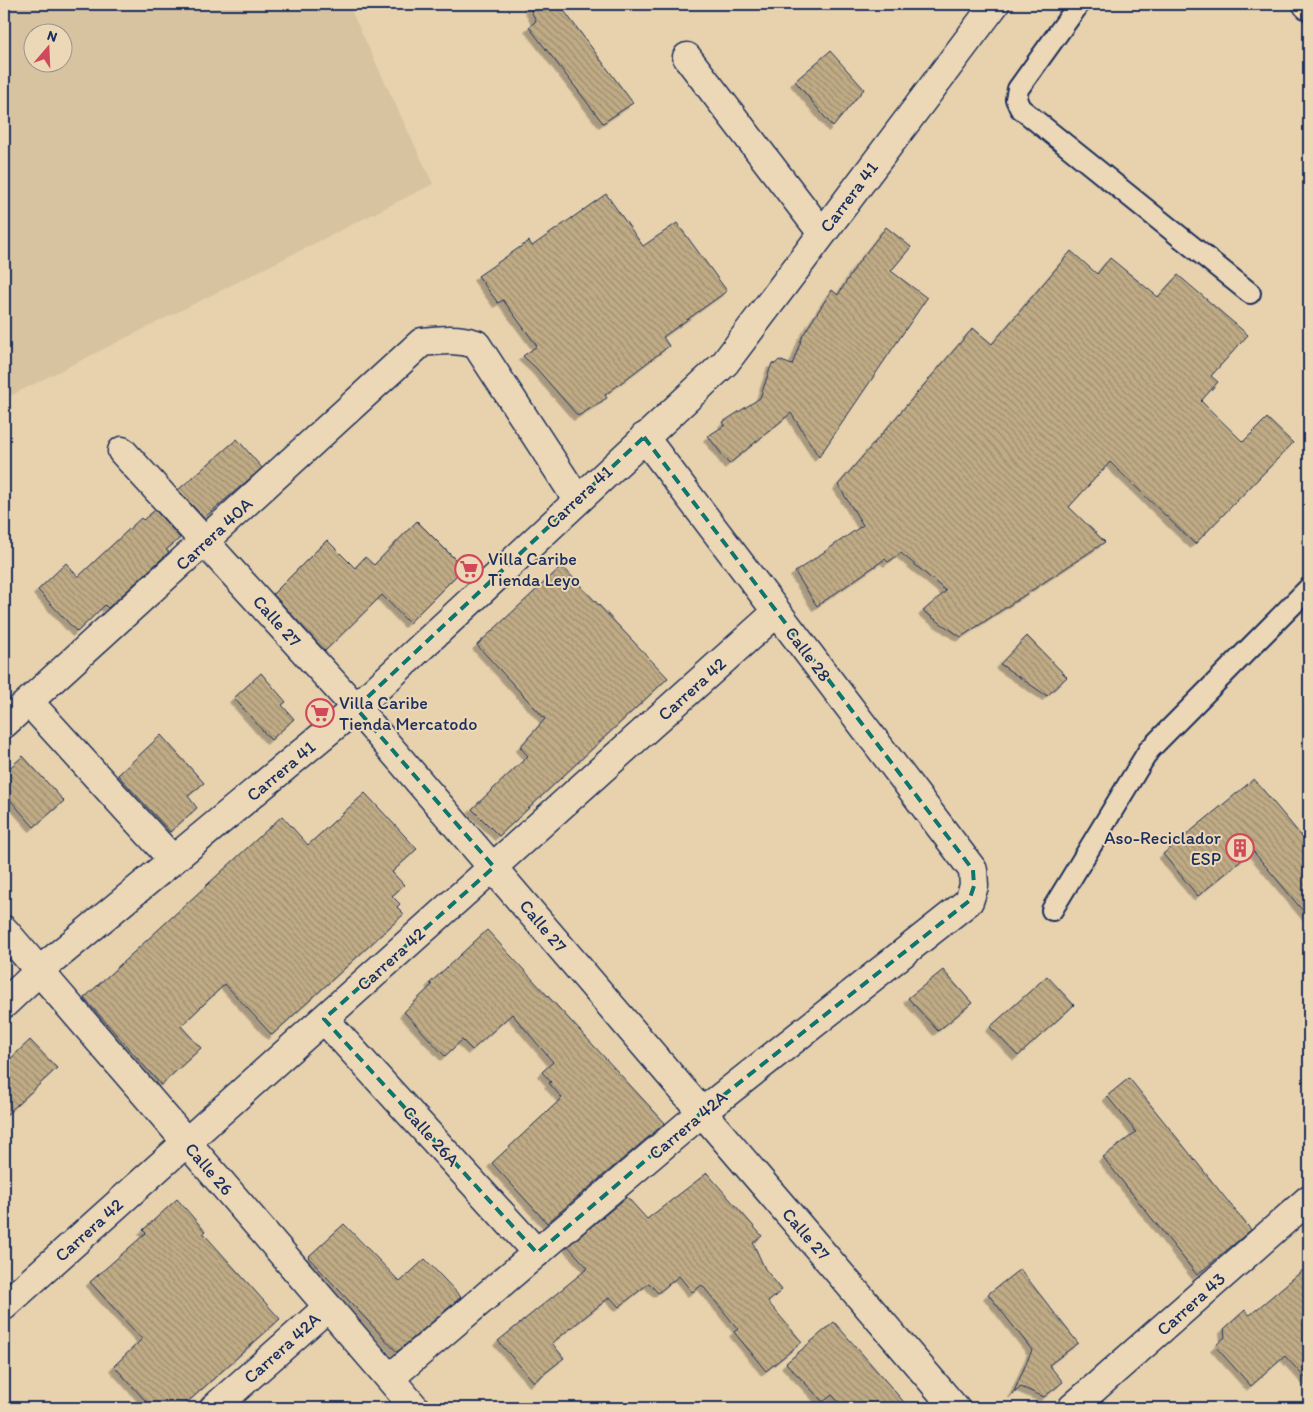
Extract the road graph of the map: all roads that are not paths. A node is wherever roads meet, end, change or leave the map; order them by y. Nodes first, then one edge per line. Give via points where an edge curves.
1 (995, 4) edge
2 (1079, 4) edge
3 (687, 57) dead end
4 (822, 233) junction
5 (1250, 293) dead end
6 (644, 437) junction
7 (122, 451) dead end
8 (577, 499) junction
9 (206, 542) junction
10 (1309, 588) edge
11 (777, 612) junction
12 (30, 703) junction
13 (356, 708) junction
14 (4, 724) edge
15 (174, 860) junction
16 (494, 867) junction
17 (973, 870) joint
18 (1052, 910) dead end
19 (4, 930) edge
20 (38, 972) junction
21 (4, 1004) edge
22 (324, 1019) junction
23 (701, 1113) junction
24 (186, 1143) junction
25 (1309, 1199) edge
26 (538, 1252) junction
27 (4, 1306) edge
28 (328, 1307) junction
29 (390, 1378) junction
30 (214, 1408) edge
31 (415, 1408) edge
32 (955, 1408) edge
33 (1072, 1408) edge

1 - 4 street, Carrera 41
2 - 5 lane via 1018,89 1016,99 1020,108
3 - 4 street
4 - 6 street, Carrera 41 via 725,363
6 - 8 street, Carrera 41
6 - 11 street, Calle 28
7 - 9 street, Calle 27
8 - 9 street, Carrera 40A via 476,344 462,340 422,342
8 - 13 street, Carrera 41
9 - 12 street, Carrera 40A
9 - 13 street, Calle 27
10 - 18 lane via 1149,750
11 - 16 street, Carrera 42
11 - 17 street, Calle 28
12 - 14 street, Carrera 40A
12 - 15 street
13 - 15 street, Carrera 41
13 - 16 street, Calle 27
15 - 20 street, Carrera 41
16 - 22 street, Carrera 42
16 - 23 street, Calle 27
17 - 23 street, Carrera 42A via 974,886 969,901
19 - 20 street, Calle 26
20 - 21 street, Carrera 41
20 - 24 street, Calle 26
22 - 24 street, Carrera 42
22 - 26 street, Calle 26A
23 - 26 street, Carrera 42A
23 - 32 street, Calle 27
24 - 27 street, Carrera 42
24 - 28 street, Calle 26
25 - 33 street, Carrera 43
26 - 29 street, Carrera 42A
28 - 29 street, Calle 26
28 - 30 street, Carrera 42A
29 - 31 street, Calle 26

